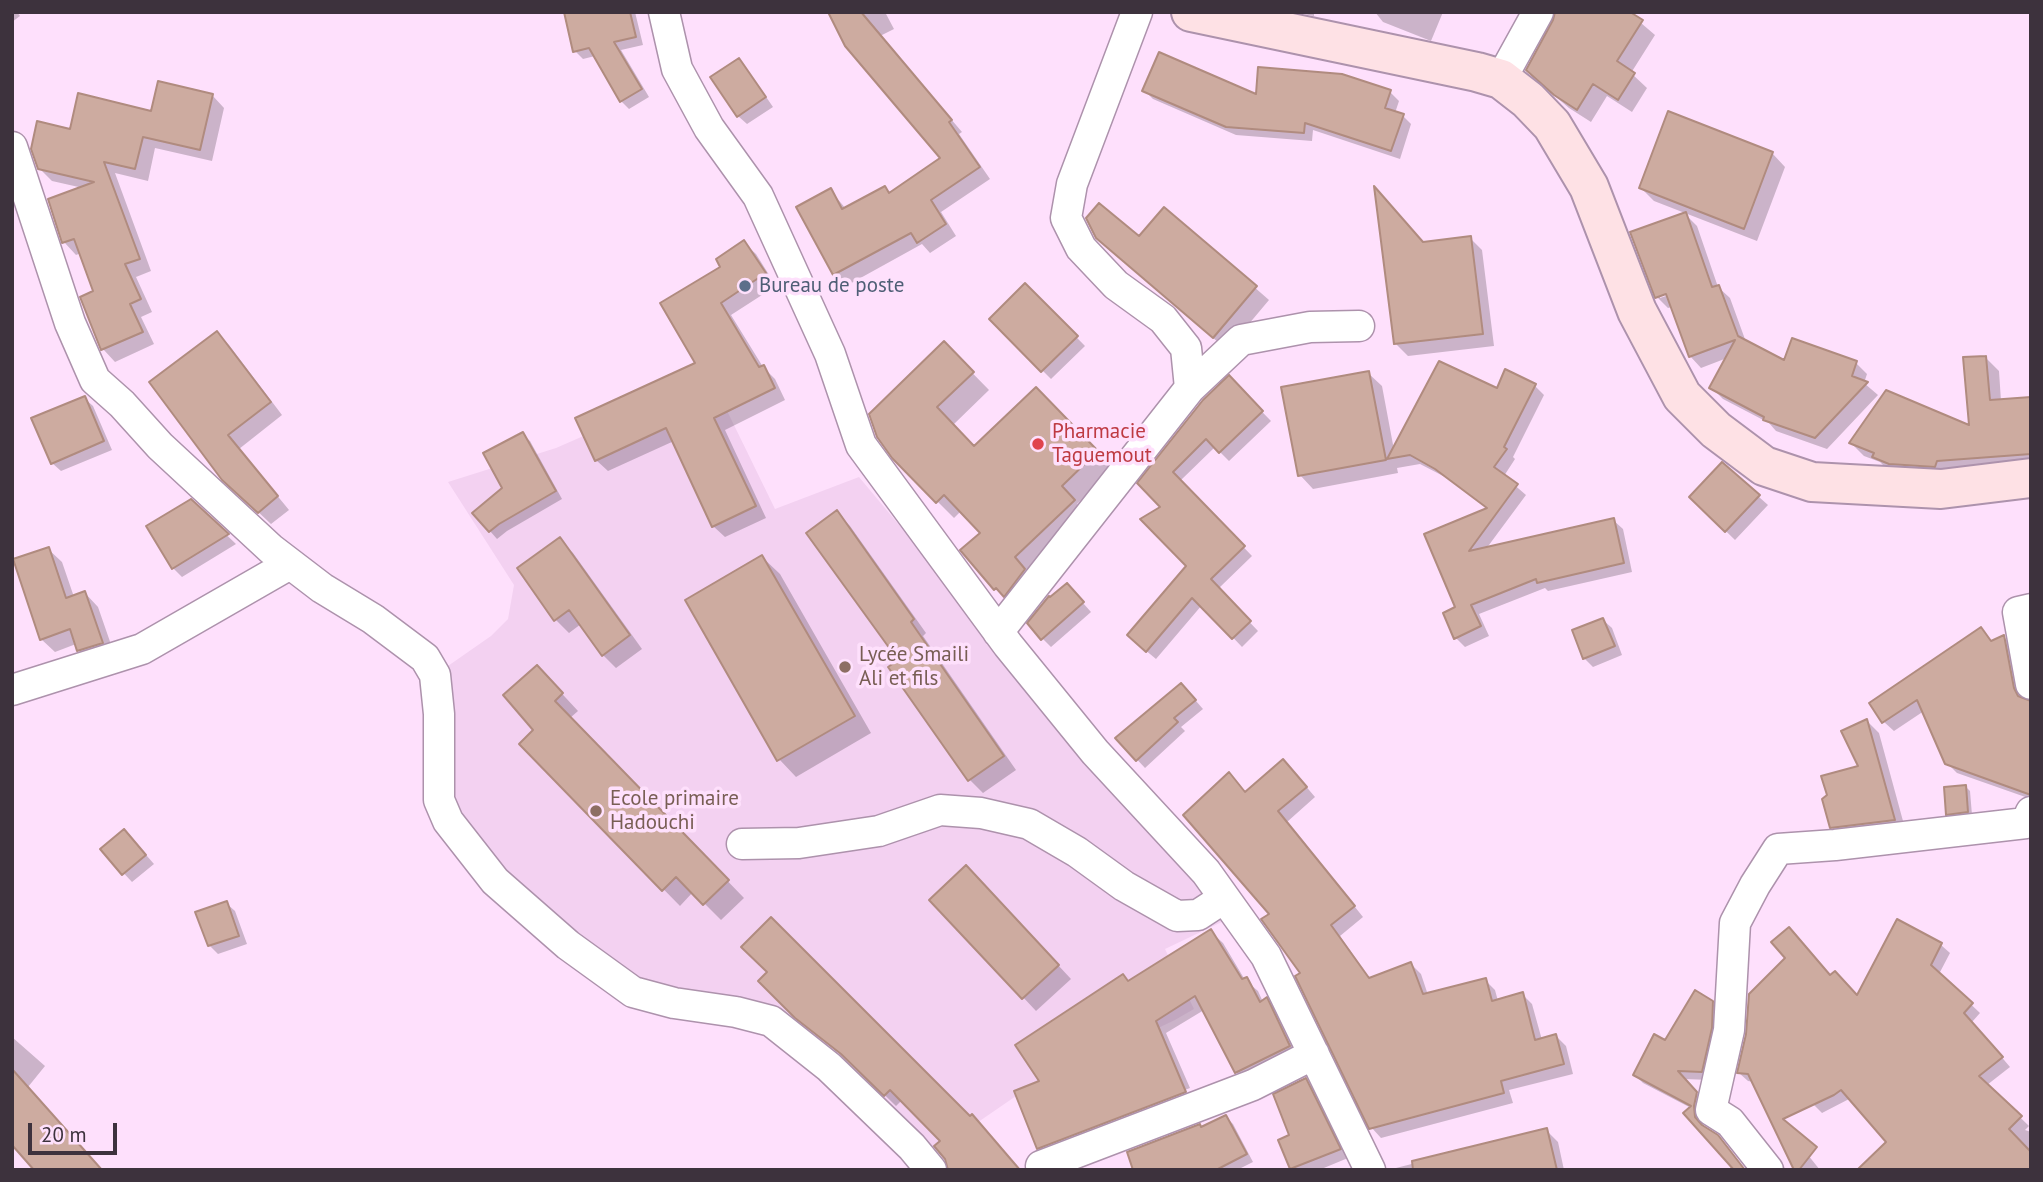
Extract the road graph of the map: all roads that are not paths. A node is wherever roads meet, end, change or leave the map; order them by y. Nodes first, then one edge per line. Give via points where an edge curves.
1 (664, 12) edge
2 (1137, 12) edge
3 (1191, 12) edge
4 (1538, 12) edge
5 (1501, 79) junction
6 (12, 146) edge
7 (1359, 326) dead end
8 (1190, 388) junction
9 (2031, 478) edge
10 (290, 564) junction
11 (2031, 609) edge
12 (998, 632) junction
13 (2031, 684) edge
14 (12, 690) edge
15 (2031, 812) edge
16 (742, 844) dead end
17 (1224, 898) junction
18 (1314, 1054) junction
19 (1041, 1167) dead end
20 (931, 1170) edge
21 (1370, 1170) edge
22 (1768, 1170) edge

1 - 12 street via 677,69 709,128 758,196 831,354 861,445
2 - 8 street via 1072,184 1066,218 1081,248 1116,285 1163,320 1186,348
3 - 5 main road
4 - 5 street
5 - 9 main road via 1552,125 1589,187 1637,311 1682,396 1716,430 1764,466 1812,482 1941,489
6 - 10 street via 70,323 95,380 169,455
7 - 8 street via 1310,327 1241,340
8 - 12 street
10 - 14 street via 142,649
10 - 20 street via 425,658 435,676 439,714 439,800 448,821 495,881 633,992 771,1021 829,1067
11 - 13 street via 2018,612
12 - 17 street via 1095,752 1206,872
15 - 22 street via 2026,823 1779,849 1735,923 1729,1030 1711,1110 1730,1122
16 - 17 street via 800,843 879,831 940,810 981,813 1029,824 1177,916 1198,915
17 - 18 street via 1266,956
18 - 19 street via 1253,1085
18 - 21 street

